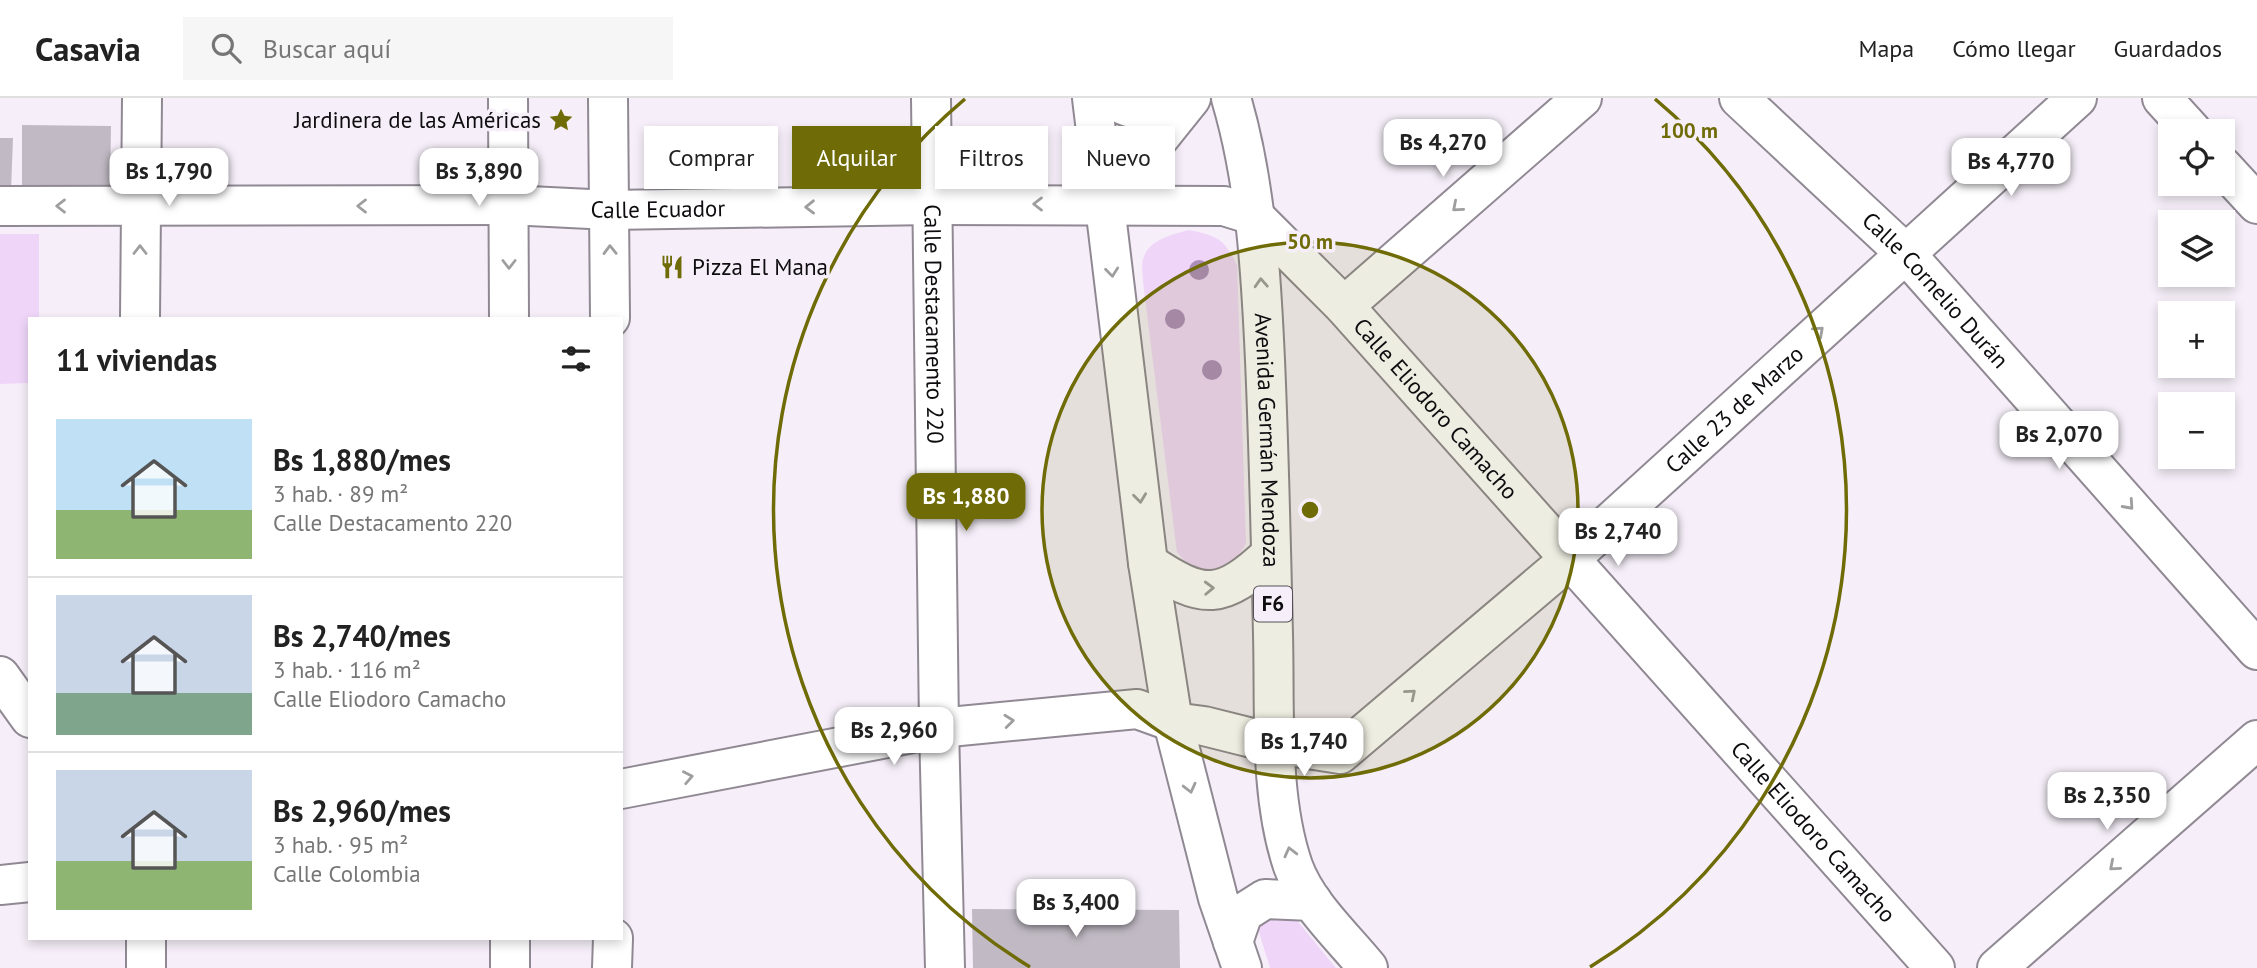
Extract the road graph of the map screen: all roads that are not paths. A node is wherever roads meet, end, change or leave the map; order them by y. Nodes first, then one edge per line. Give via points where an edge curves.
1 (142, 98) edge
2 (508, 98) edge
3 (608, 98) edge
4 (931, 98) edge
5 (1092, 98) edge
6 (1111, 98) edge
7 (1231, 98) edge
8 (1582, 98) edge
9 (1739, 98) edge
10 (2077, 98) edge
11 (2162, 98) edge
12 (1190, 99) edge
13 (2181, 119) edge
14 (2235, 180) edge
15 (1106, 204) junction
16 (2257, 204) edge
17 (509, 205) junction
18 (932, 205) junction
19 (0, 206) edge
20 (140, 207) junction
21 (610, 210) junction
22 (1253, 215) junction
23 (1905, 253) junction
24 (1344, 306) junction
25 (140, 317) edge
26 (509, 317) edge
27 (610, 317) edge
28 (1271, 554) junction
29 (1570, 559) junction
30 (1148, 563) junction
31 (2257, 650) edge
32 (0, 676) edge
33 (28, 715) edge
34 (1173, 722) junction
35 (939, 728) junction
36 (2257, 740) edge
37 (1276, 744) junction
38 (623, 789) edge
39 (28, 882) edge
40 (0, 885) edge
41 (1312, 901) junction
42 (146, 940) edge
43 (510, 940) edge
44 (612, 940) edge
45 (1237, 955) edge
46 (146, 968) edge
47 (510, 968) edge
48 (612, 968) edge
49 (945, 968) edge
50 (1368, 968) edge
51 (1935, 968) edge
52 (1997, 968) edge

1 - 20 main road
2 - 17 main road
3 - 21 main road
4 - 18 main road, Calle Destacamento 220
5 - 15 main road
6 - 12 main road via 1136,111
7 - 22 main road, Avenida Germán Mendoza / F6
8 -> 24 main road
9 - 23 main road, Calle Cornelio Durán
10 - 23 main road, Calle 23 de Marzo
11 - 13 main road
12 - 15 main road
14 - 16 main road
15 -> 18 main road, Calle Ecuador
15 - 22 main road via 1224,206
15 -> 30 main road
17 -> 20 main road, Calle Ecuador
17 - 21 main road, Calle Ecuador
17 -> 26 main road
18 -> 21 main road, Calle Ecuador
18 - 35 main road, Calle Destacamento 220
20 -> 19 main road, Calle Ecuador
25 -> 20 main road
27 -> 21 main road
22 - 24 main road, Calle Eliodoro Camacho
28 -> 22 main road, Avenida Germán Mendoza / F6 via 1261,270
29 -> 23 main road, Calle 23 de Marzo
23 -> 31 main road, Calle Cornelio Durán
24 - 29 main road, Calle Eliodoro Camacho
30 -> 28 main road via 1177,582 1204,591 1233,586
28 - 37 main road, Avenida Germán Mendoza / F6
37 -> 29 main road, Calle 23 de Marzo via 1340,754
29 - 51 main road, Calle Eliodoro Camacho
30 - 34 main road
32 - 33 main road
35 -> 34 main road, Calle 23 de Marzo via 1137,709
34 - 37 main road, Calle 23 de Marzo
34 -> 45 main road
38 -> 35 main road, Calle 23 de Marzo
35 - 49 main road, Calle Destacamento 220
36 -> 52 main road
41 -> 37 main road, Avenida Germán Mendoza / F6 via 1294,868 1280,813
39 - 40 main road
41 - 45 main road via 1265,899 1243,913
41 - 50 main road, Avenida Germán Mendoza / F6
42 - 46 main road
43 - 47 main road
44 - 48 main road

